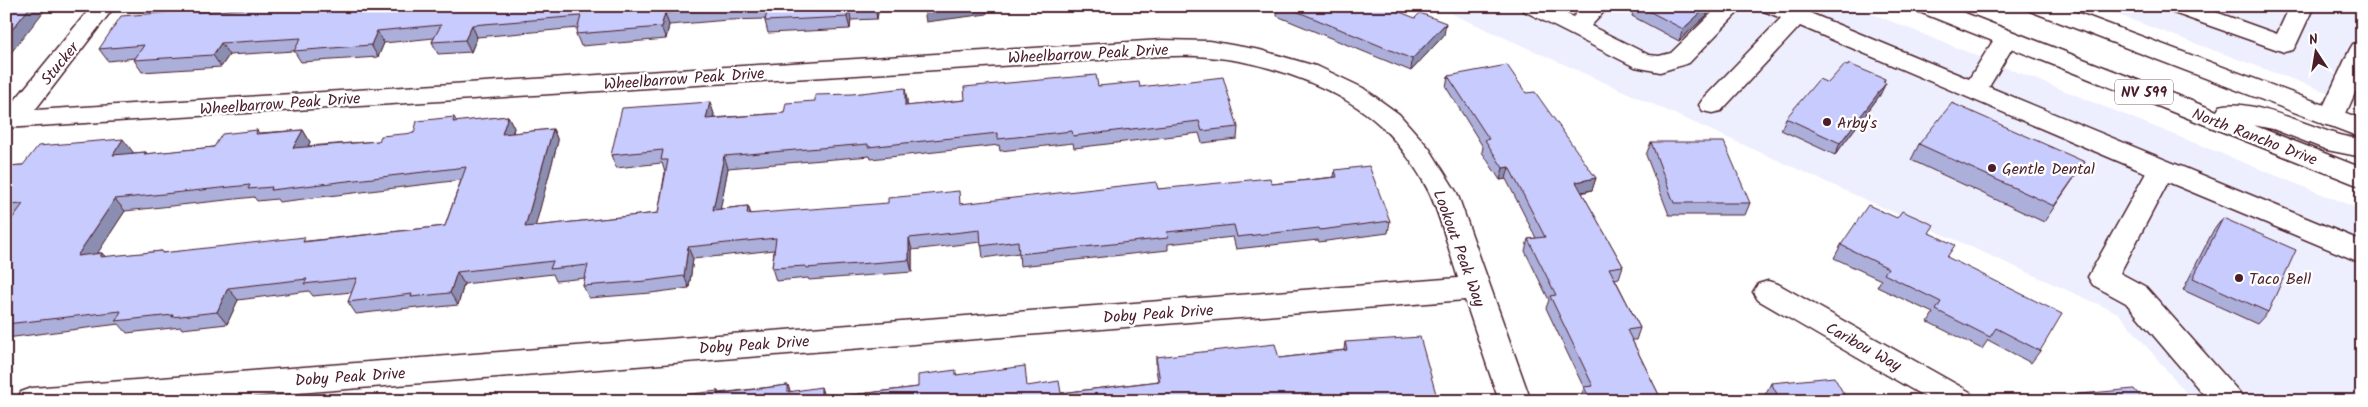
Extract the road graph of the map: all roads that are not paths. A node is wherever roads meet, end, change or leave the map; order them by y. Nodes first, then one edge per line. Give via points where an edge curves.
1 (104, 6) edge
2 (1532, 6) edge
3 (1598, 6) edge
4 (1733, 6) edge
5 (1772, 6) edge
6 (1925, 6) edge
7 (2038, 6) edge
8 (2176, 6) edge
9 (2302, 6) edge
10 (1796, 16) junction
11 (1575, 28) junction
12 (2006, 38) junction
13 (2362, 49) edge
14 (1974, 91) junction
15 (1354, 94) joint
16 (2156, 97) junction
17 (1712, 105) dead end
18 (2331, 118) junction
19 (10, 120) edge
20 (2362, 129) edge
21 (2362, 148) edge
22 (2162, 169) junction
23 (2362, 178) edge
24 (2362, 253) edge
25 (1475, 288) junction
26 (1768, 292) dead end
27 (32, 401) edge
28 (1514, 401) edge
29 (1959, 401) edge
30 (2228, 401) edge

1 - 19 street, Stucker
2 - 11 street
3 - 11 street
4 - 11 street via 1680,58 1660,64 1644,62
5 - 10 street
6 - 12 street, North Rancho Drive / NV 599
7 - 18 street, NV 599
8 - 9 street via 2284,45
10 - 14 street
10 - 17 street
12 - 14 street
12 - 16 street, North Rancho Drive / NV 599
13 - 18 street
14 - 22 street
15 - 19 street, Wheelbarrow Peak Drive via 1310,73 1260,58 1208,49 1162,48
15 - 25 street, Lookout Peak Way via 1390,120 1420,154 1443,194
16 - 21 street via 2278,122 2336,144
16 - 23 street, North Rancho Drive / NV 599
18 - 20 street, NV 599
22 - 24 street
22 - 30 street via 2102,277 2136,295
25 - 27 street, Doby Peak Drive
25 - 28 street, Lookout Peak Way
26 - 29 street, Caribou Way

